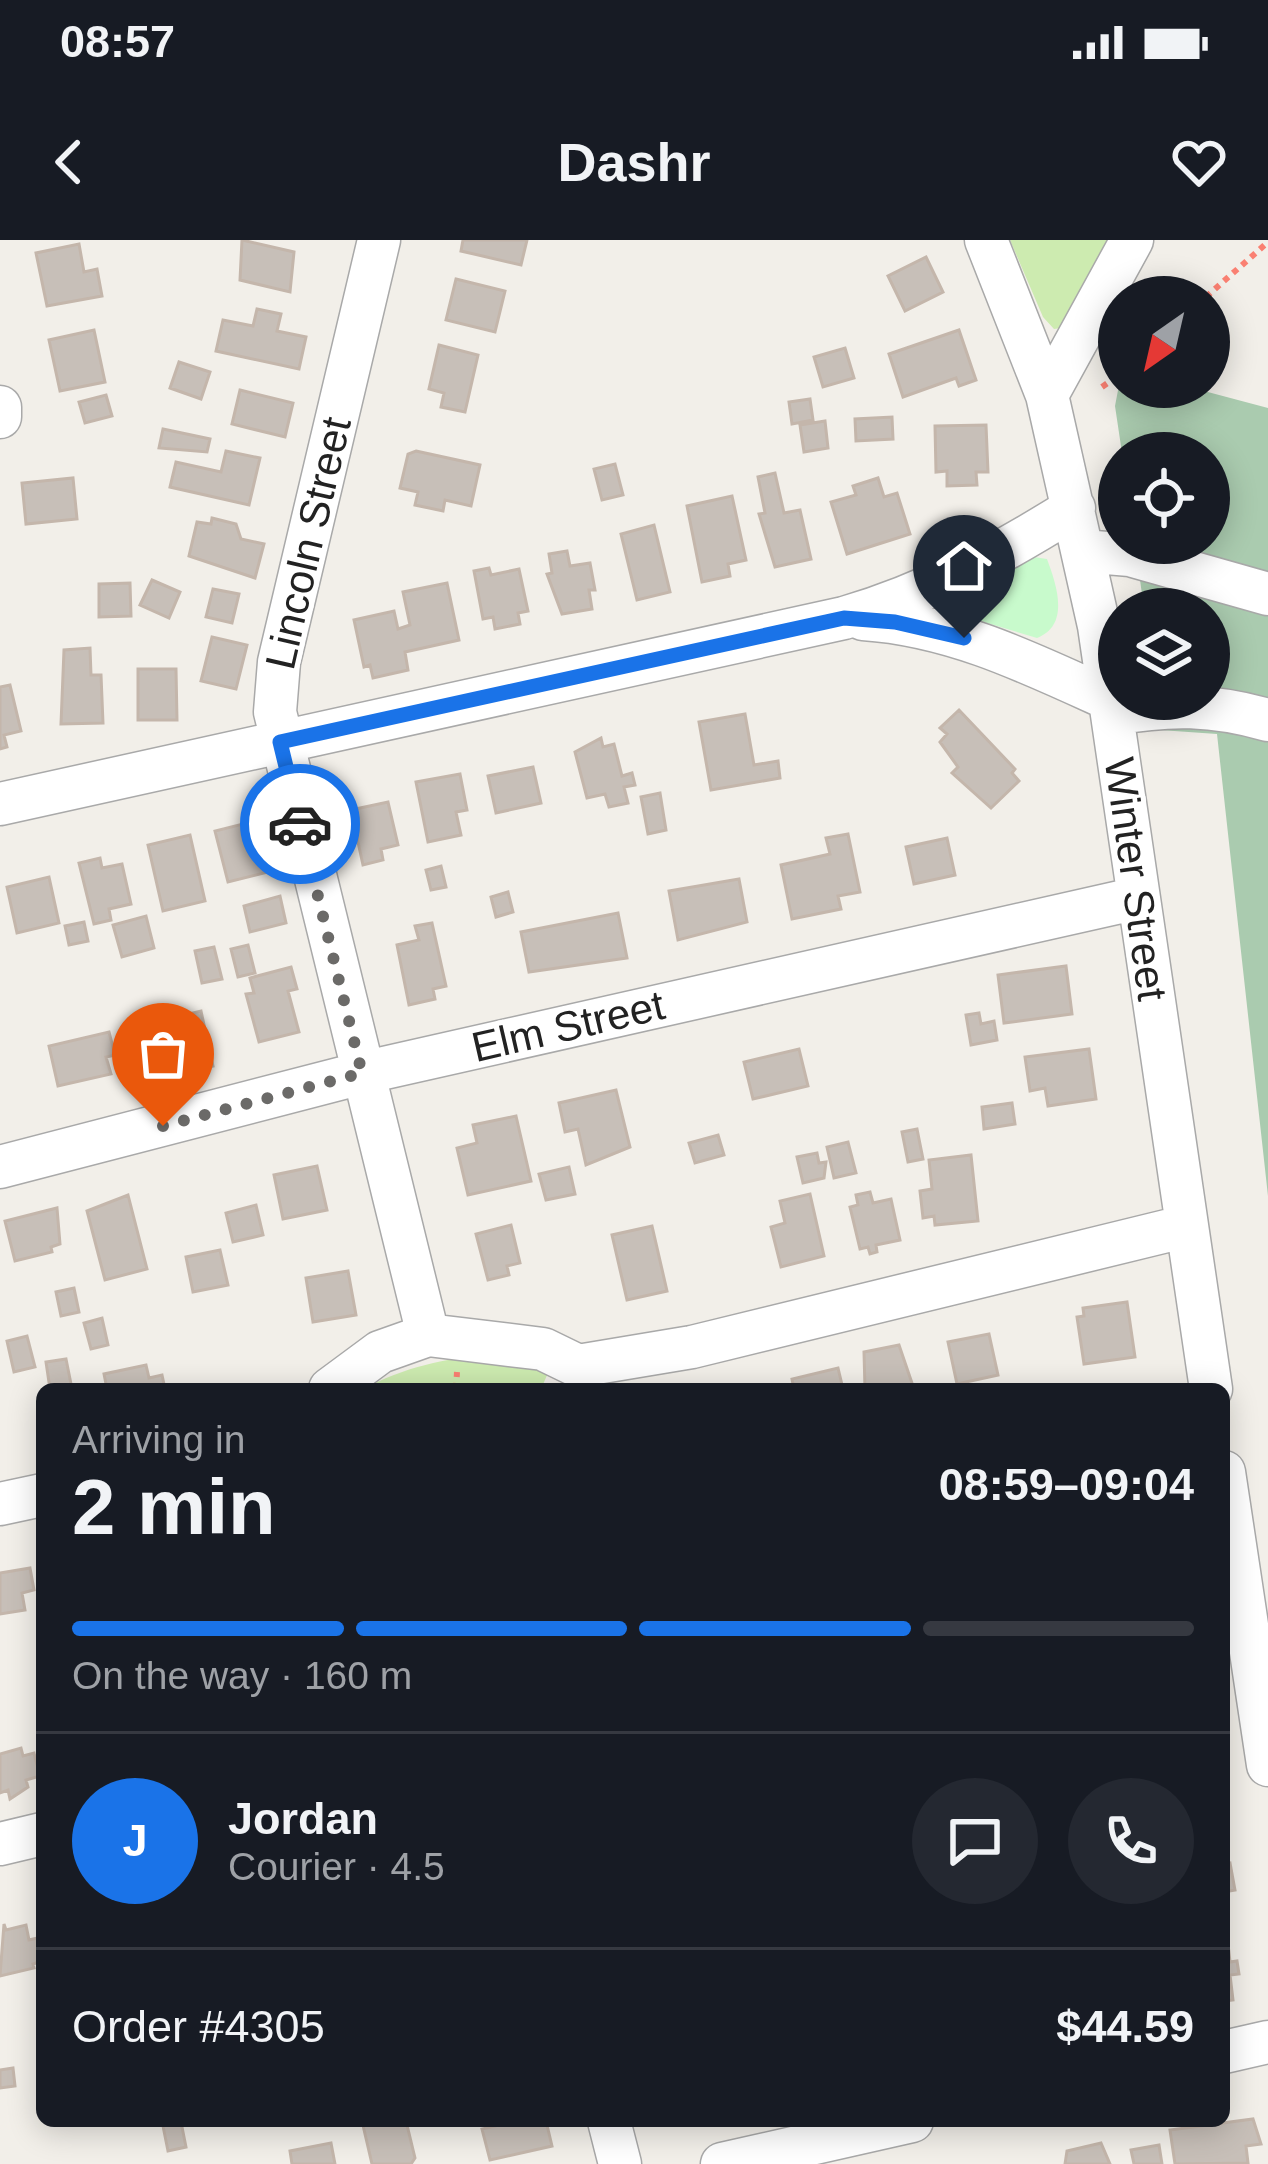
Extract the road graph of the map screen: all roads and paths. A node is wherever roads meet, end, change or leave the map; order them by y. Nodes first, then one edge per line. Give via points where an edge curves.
1 (379, 240) edge
2 (986, 240) edge
3 (1132, 240) edge
4 (1268, 242) edge
5 (1230, 276) edge
6 (1046, 395) junction
7 (1074, 508) junction
8 (1083, 551) junction
9 (1268, 595) edge
10 (844, 618) junction
11 (1098, 632) edge
12 (1098, 700) edge
13 (1230, 710) edge
14 (1114, 720) edge
15 (1268, 720) edge
16 (280, 742) junction
17 (0, 804) edge
18 (1138, 898) junction
19 (362, 1073) junction
20 (0, 1167) edge
21 (1186, 1226) junction
22 (428, 1335) junction
23 (572, 1378) edge
24 (338, 1383) edge
25 (1210, 1383) edge
26 (36, 1496) edge
27 (0, 1504) edge
28 (1230, 1504) edge
29 (1243, 1572) edge
30 (1268, 1765) edge
31 (36, 1835) edge
32 (0, 1844) edge
33 (1268, 2042) edge
34 (1230, 2051) edge
35 (611, 2127) edge
36 (885, 2127) edge
37 (620, 2164) edge
38 (722, 2164) edge

1 - 16 street, Lincoln Street via 279,662
2 - 6 street, Winter Street
3 - 6 street
4 - 5 path
6 - 7 street, Winter Street
7 - 8 street, Winter Street
7 - 10 street via 977,566
8 - 9 street via 1130,555
8 - 11 street, Winter Street
10 - 12 street via 938,629 991,646
10 - 16 street
13 - 15 street
14 - 18 street, Winter Street
16 - 17 street
16 - 19 street, Lincoln Street
18 - 19 street, Elm Street
18 - 21 street, Winter Street
19 - 20 street, Elm Street
19 - 22 street, Lincoln Street
21 - 23 street
21 - 25 street, Winter Street
22 - 23 street via 543,1348
22 - 24 street via 380,1352
26 - 27 street
28 - 29 street
29 - 30 street
31 - 32 street
33 - 34 street
35 - 37 street
36 - 38 street

